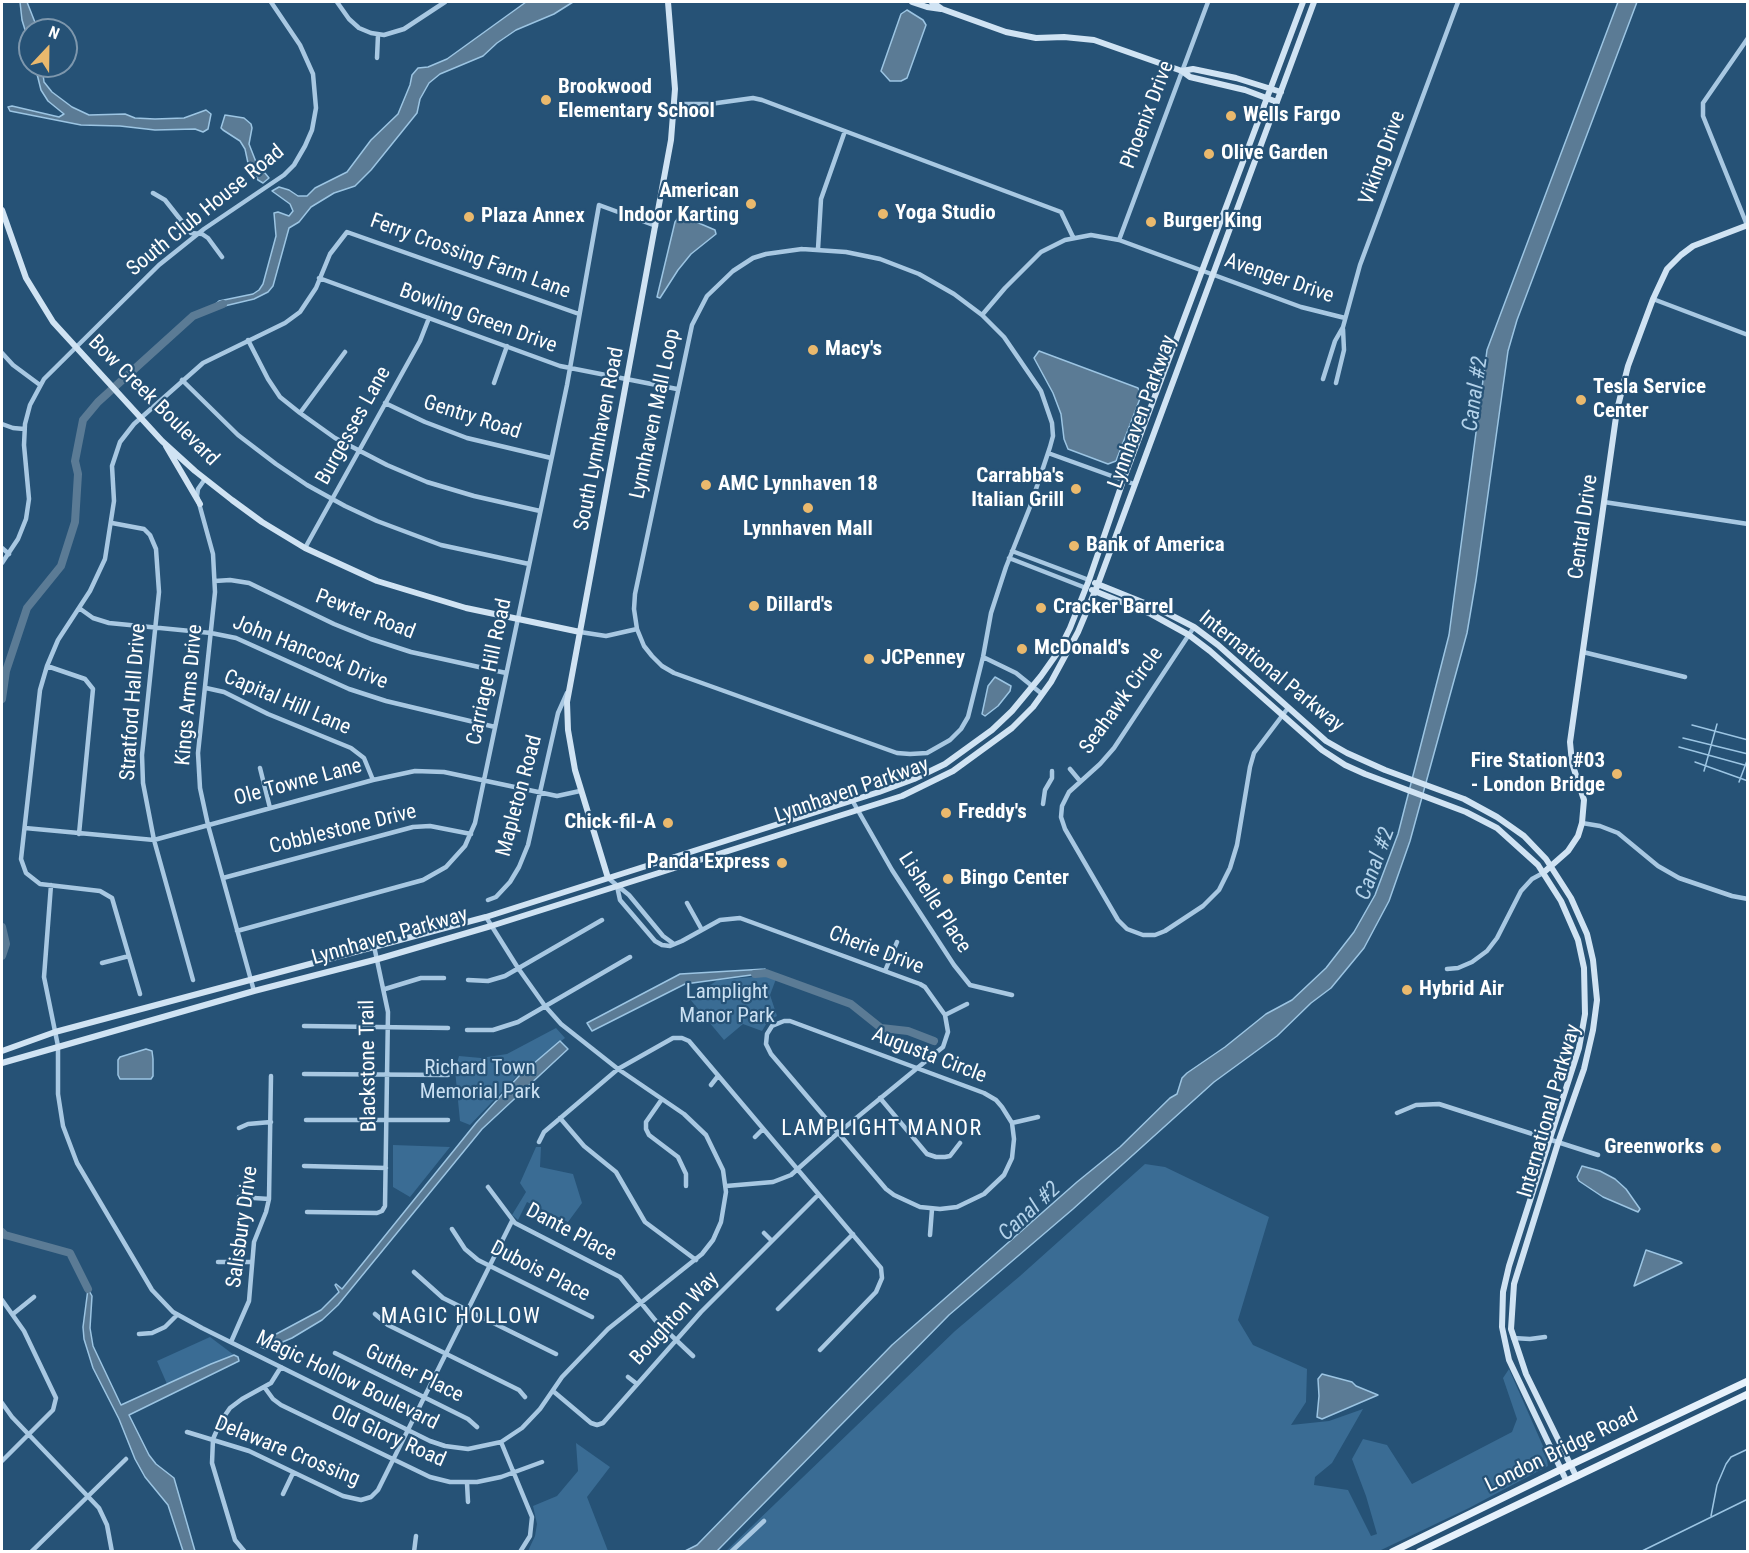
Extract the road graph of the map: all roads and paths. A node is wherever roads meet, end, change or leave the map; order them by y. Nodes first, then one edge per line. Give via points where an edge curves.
1 (270, 2) edge
2 (337, 2) edge
3 (445, 2) edge
4 (668, 2) edge
5 (912, 2) edge
6 (932, 2) edge
7 (1208, 2) edge
8 (1303, 2) edge
9 (1314, 2) edge
10 (1458, 2) edge
11 (942, 9) junction
12 (378, 35) junction
13 (1748, 38) edge
14 (377, 58) dead end
15 (1182, 71) junction
16 (1271, 88) junction
17 (1281, 92) junction
18 (1267, 98) junction
19 (1277, 102) junction
20 (675, 104) junction
21 (845, 131) junction
22 (153, 193) dead end
23 (2, 210) edge
24 (1747, 225) edge
25 (656, 226) junction
26 (197, 234) junction
27 (1072, 237) junction
28 (1119, 240) junction
29 (818, 249) junction
30 (222, 257) dead end
31 (1203, 271) junction
32 (1212, 274) junction
33 (319, 278) junction
34 (1653, 299) junction
35 (579, 314) junction
36 (982, 315) junction
37 (429, 318) junction
38 (1345, 318) junction
39 (1342, 327) junction
40 (1748, 335) edge
41 (248, 340) junction
42 (507, 346) junction
43 (76, 347) junction
44 (345, 352) dead end
45 (2, 353) edge
46 (570, 369) junction
47 (1323, 379) dead end
48 (182, 380) junction
49 (628, 380) junction
50 (494, 383) dead end
51 (1336, 383) dead end
52 (40, 385) junction
53 (677, 389) junction
54 (386, 403) junction
55 (300, 413) junction
56 (141, 418) junction
57 (2, 424) edge
58 (24, 429) junction
59 (162, 441) junction
60 (359, 451) junction
61 (1048, 453) junction
62 (551, 458) junction
63 (205, 479) junction
64 (1123, 481) junction
65 (1134, 484) junction
66 (332, 499) junction
67 (1604, 502) junction
68 (200, 504) junction
69 (540, 511) junction
70 (112, 523) junction
71 (1748, 524) edge
72 (2, 548) edge
73 (305, 548) junction
74 (1012, 551) junction
75 (9, 554) junction
76 (1009, 558) junction
77 (2, 563) edge
78 (529, 564) junction
79 (1089, 580) junction
80 (215, 581) junction
81 (1098, 584) junction
82 (1086, 588) junction
83 (1094, 591) junction
84 (79, 608) junction
85 (518, 619) junction
86 (1194, 627) junction
87 (156, 628) junction
88 (637, 629) junction
89 (580, 632) junction
90 (211, 633) junction
91 (1189, 635) junction
92 (1583, 652) junction
93 (983, 657) junction
94 (47, 666) junction
95 (506, 673) junction
96 (1685, 677) dead end
97 (1033, 686) junction
98 (206, 688) junction
99 (568, 690) junction
100 (1042, 694) junction
101 (1288, 708) junction
102 (1282, 716) junction
103 (495, 727) junction
104 (260, 768) dead end
105 (1070, 769) dead end
106 (1052, 771) dead end
107 (373, 780) junction
108 (484, 781) junction
109 (1080, 781) junction
110 (580, 791) junction
111 (540, 792) junction
112 (852, 800) junction
113 (1043, 804) dead end
114 (270, 808) junction
115 (857, 809) junction
116 (1582, 824) junction
117 (208, 825) junction
118 (25, 828) junction
119 (79, 834) junction
120 (471, 834) junction
121 (154, 840) junction
122 (1552, 866) junction
123 (1543, 873) junction
124 (223, 878) junction
125 (608, 878) junction
126 (51, 885) junction
127 (617, 886) junction
128 (1748, 899) edge
129 (488, 900) dead end
130 (687, 903) dead end
131 (486, 917) junction
132 (602, 920) dead end
133 (491, 926) junction
134 (702, 930) junction
135 (237, 931) junction
136 (897, 942) dead end
137 (674, 944) junction
138 (374, 946) junction
139 (129, 956) junction
140 (630, 957) dead end
141 (378, 959) junction
142 (102, 963) dead end
143 (518, 968) junction
144 (1447, 969) dead end
145 (885, 971) junction
146 (444, 978) dead end
147 (193, 980) dead end
148 (251, 980) junction
149 (468, 980) dead end
150 (385, 989) junction
151 (254, 991) junction
152 (140, 994) dead end
153 (1012, 994) dead end
154 (967, 1004) dead end
155 (545, 1006) junction
156 (945, 1015) junction
157 (304, 1026) dead end
158 (388, 1028) junction
159 (448, 1028) dead end
160 (467, 1030) dead end
161 (55, 1032) junction
162 (58, 1046) junction
163 (2, 1051) edge
164 (2, 1063) edge
165 (915, 1068) junction
166 (618, 1069) junction
167 (304, 1074) dead end
168 (387, 1075) junction
169 (448, 1075) dead end
170 (271, 1076) dead end
171 (718, 1076) junction
172 (711, 1085) dead end
173 (880, 1098) junction
174 (662, 1099) junction
175 (1397, 1113) dead end
176 (1038, 1117) dead end
177 (560, 1118) junction
178 (306, 1120) dead end
179 (448, 1120) dead end
180 (386, 1121) junction
181 (271, 1122) junction
182 (1012, 1123) junction
183 (239, 1128) dead end
184 (763, 1129) junction
185 (838, 1133) junction
186 (755, 1137) dead end
187 (1550, 1140) junction
188 (538, 1142) dead end
189 (960, 1143) dead end
190 (1558, 1143) junction
191 (1598, 1155) dead end
192 (304, 1166) dead end
193 (386, 1168) junction
194 (796, 1170) junction
195 (686, 1186) dead end
196 (726, 1186) junction
197 (488, 1187) dead end
198 (818, 1195) junction
199 (240, 1197) dead end
200 (269, 1199) junction
201 (932, 1209) junction
202 (307, 1212) dead end
203 (512, 1221) junction
204 (452, 1229) dead end
205 (764, 1233) dead end
206 (853, 1234) junction
207 (930, 1235) dead end
208 (772, 1241) junction
209 (696, 1260) junction
210 (218, 1262) dead end
211 (252, 1262) junction
212 (489, 1266) junction
213 (414, 1272) dead end
214 (34, 1297) dead end
215 (2, 1300) edge
216 (641, 1302) junction
217 (778, 1309) dead end
218 (467, 1310) junction
219 (13, 1314) junction
220 (375, 1314) dead end
221 (177, 1315) junction
222 (592, 1317) dead end
223 (139, 1334) dead end
224 (1545, 1337) dead end
225 (1513, 1338) junction
226 (675, 1340) junction
227 (231, 1342) junction
228 (820, 1350) dead end
229 (335, 1353) dead end
230 (446, 1353) junction
231 (556, 1354) dead end
232 (693, 1356) dead end
233 (281, 1367) junction
234 (628, 1377) dead end
235 (1748, 1381) edge
236 (637, 1384) junction
237 (265, 1388) junction
238 (553, 1391) junction
239 (1748, 1394) edge
240 (424, 1397) junction
241 (525, 1397) dead end
242 (2, 1403) edge
243 (477, 1427) dead end
244 (408, 1430) junction
245 (187, 1432) dead end
246 (29, 1434) junction
247 (213, 1439) junction
248 (501, 1442) junction
249 (126, 1459) dead end
250 (393, 1460) junction
251 (2, 1461) edge
252 (542, 1462) dead end
253 (1570, 1465) junction
254 (1561, 1469) junction
255 (293, 1473) junction
256 (514, 1473) junction
257 (1576, 1476) junction
258 (1566, 1480) junction
259 (467, 1483) junction
260 (283, 1494) dead end
261 (88, 1496) junction
262 (468, 1502) dead end
263 (764, 1521) dead end
264 (416, 1536) dead end
265 (31, 1551) edge
266 (112, 1551) edge
267 (245, 1551) edge
268 (414, 1551) edge
269 (520, 1551) edge
270 (731, 1551) edge
271 (1392, 1551) edge
272 (1419, 1551) edge

1 - 26 street, South Club House Road via 306,56 313,74 316,108 311,134 284,175
2 - 12 street via 354,24
3 - 12 street via 397,33
4 - 20 main road, South Lynnhaven Road
5 - 11 main road
6 - 11 main road
7 - 15 street, Phoenix Drive
8 - 16 main road, Lynnhaven Parkway
9 - 17 main road, Lynnhaven Parkway
10 - 38 street, Viking Drive via 1360,265
11 - 15 main road via 1017,36 1094,40
12 - 14 street
13 - 24 street via 1703,103 1703,116
15 - 16 main road via 1193,69
15 - 18 main road via 1190,77
15 - 28 street, Phoenix Drive
16 - 17 main road
16 - 18 main road, Lynnhaven Parkway
17 - 19 main road, Lynnhaven Parkway
18 - 19 main road
18 - 31 main road, Lynnhaven Parkway
19 - 32 main road, Lynnhaven Parkway
20 - 21 street via 756,98
20 - 25 main road, South Lynnhaven Road
21 - 27 street via 1061,212
21 - 29 street via 821,199
22 - 26 street via 165,200 189,231
23 - 43 main road, Bow Creek Boulevard via 26,278 53,322
24 - 34 main road, Central Drive via 1693,246 1681,255 1662,277
25 - 35 street, Carriage Hill Road via 599,206
25 - 49 main road, South Lynnhaven Road
26 - 30 street via 208,238
26 - 43 street, South Club House Road via 159,265
27 - 28 street, Avenger Drive
27 - 36 street via 1033,259
28 - 31 street, Avenger Drive
29 - 36 street, Lynnhaven Mall Loop via 896,264 942,286
29 - 53 street, Lynnhaven Mall Loop via 766,254 724,278 700,306
31 - 32 street, Avenger Drive
31 - 64 main road, Lynnhaven Parkway
32 - 38 street, Avenger Drive via 1301,307
32 - 65 main road, Lynnhaven Parkway
33 - 35 street, Ferry Crossing Farm Lane via 336,244 350,231
33 - 37 street, Bowling Green Drive
33 - 41 street via 300,312
34 - 40 street
34 - 67 main road, Central Drive via 1622,389
35 - 46 street, Carriage Hill Road
36 - 61 street, Lynnhaven Mall Loop via 1016,353 1045,399 1053,428
37 - 42 street, Bowling Green Drive
37 - 54 street, Burgesses Lane
38 - 39 street, Viking Drive
39 - 47 street, Viking Drive
39 - 51 street, Viking Drive via 1344,350
41 - 48 street via 203,363
41 - 55 street via 274,388
42 - 46 street, Bowling Green Drive
42 - 50 street
43 - 52 street, South Club House Road
43 - 56 main road, Bow Creek Boulevard
44 - 55 street
45 - 52 street
46 - 49 street, Bowling Green Drive
46 - 62 street, Carriage Hill Road
48 - 56 street
48 - 66 street via 238,435 291,475
49 - 53 street, Bowling Green Drive
49 - 89 main road, South Lynnhaven Road
52 - 58 street, South Club House Road
53 - 88 street, Lynnhaven Mall Loop via 635,594
54 - 60 street, Burgesses Lane
54 - 62 street, Gentry Road via 466,438
55 - 60 street
56 - 59 main road, Bow Creek Boulevard
56 - 70 street via 120,442 114,458
57 - 58 street
58 - 75 street, South Club House Road via 28,508 22,531
59 - 63 main road, Bow Creek Boulevard
59 - 68 main road, Kings Arms Drive
60 - 66 street, Burgesses Lane
60 - 69 street via 426,482
61 - 64 street
61 - 74 street, Lynnhaven Mall Loop
62 - 69 street, Carriage Hill Road
63 - 68 street, Kings Arms Drive via 197,492
63 - 73 main road, Bow Creek Boulevard via 262,522
64 - 65 street
64 - 79 main road, Lynnhaven Parkway
65 - 81 main road, Lynnhaven Parkway
66 - 73 street, Burgesses Lane
66 - 78 street via 430,541
67 - 71 street
67 - 92 main road, Central Drive
68 - 80 street, Kings Arms Drive via 213,554
69 - 78 street, Carriage Hill Road
70 - 84 street via 101,570
70 - 87 street, Stratford Hall Drive via 144,529 153,541 159,579
72 - 75 street
73 - 85 main road, Bow Creek Boulevard via 407,592
74 - 76 street, Lynnhaven Mall Loop
74 - 79 street
75 - 77 street, South Club House Road
76 - 82 street
76 - 93 street, Lynnhaven Mall Loop via 990,616
78 - 85 street, Carriage Hill Road
79 - 81 main road, International Parkway
79 - 82 main road, Lynnhaven Parkway
80 - 90 street, Kings Arms Drive
80 - 95 street, Pewter Road via 249,583 334,624 411,652
81 - 83 main road, Lynnhaven Parkway
81 - 86 main road, International Parkway
82 - 83 main road, International Parkway
82 - 97 main road, Lynnhaven Parkway via 1058,652
83 - 91 main road, International Parkway via 1151,614
83 - 100 main road, Lynnhaven Parkway via 1062,663
84 - 87 street, John Hancock Drive via 101,621
84 - 94 street
85 - 89 main road, Bow Creek Boulevard
85 - 95 street, Carriage Hill Road
86 - 91 street, Seahawk Circle
86 - 101 main road, International Parkway
87 - 90 street, John Hancock Drive
87 - 121 street, Stratford Hall Drive via 142,769
88 - 89 street via 606,636
88 - 93 street, Lynnhaven Mall Loop via 652,656 674,673 897,753 934,750 962,729
89 - 99 main road, South Lynnhaven Road
90 - 98 street, Kings Arms Drive
90 - 103 street, John Hancock Drive via 246,642 314,674 386,701
91 - 102 main road, International Parkway
91 - 109 street, Seahawk Circle via 1114,748
92 - 96 street
92 - 116 main road, Central Drive via 1570,753 1584,800
93 - 97 street via 1008,668
94 - 118 street via 37,706
94 - 119 street via 85,679 93,689
95 - 103 street, Carriage Hill Road
97 - 100 street
97 - 112 main road, Lynnhaven Parkway via 1003,720 959,755 914,779
98 - 107 street, Capital Hill Lane via 224,692 351,748 364,758
98 - 117 street, Kings Arms Drive via 198,753
99 - 110 main road, South Lynnhaven Road via 568,730
99 - 111 street, Mapleton Road via 558,713
100 - 115 main road, Lynnhaven Parkway via 1012,728 953,771 902,796
101 - 102 street, Seahawk Circle
101 - 122 main road, International Parkway via 1326,741 1364,762 1477,805 1524,836
102 - 109 street, Seahawk Circle via 1254,753 1237,844 1219,890 1203,906 1155,935 1134,933 1118,920 1065,830 1062,806
102 - 123 main road, International Parkway via 1345,765 1497,828
103 - 108 street, Carriage Hill Road
104 - 114 street
105 - 109 street
106 - 113 street
107 - 108 street, Ole Towne Lane via 428,771
107 - 114 street, Ole Towne Lane
108 - 111 street, Ole Towne Lane
108 - 120 street, Carriage Hill Road
110 - 111 street, Ole Towne Lane via 563,796
110 - 125 main road, South Lynnhaven Road
111 - 129 street, Mapleton Road via 519,867 505,889
112 - 115 street, Lishelle Place
112 - 125 main road, Lynnhaven Parkway
114 - 117 street, Ole Towne Lane
115 - 127 main road, Lynnhaven Parkway
115 - 153 street, Lishelle Place via 892,870 970,985
116 - 122 main road, Central Drive via 1568,851
116 - 128 street via 1618,833 1679,878
117 - 121 street, Ole Towne Lane
117 - 124 street, Kings Arms Drive
118 - 119 street, Ole Towne Lane
118 - 126 street via 23,868 35,881
119 - 121 street, Ole Towne Lane
120 - 124 street, Cobblestone Drive via 430,826 413,827
120 - 135 street, Carriage Hill Road via 453,861 430,877
121 - 147 street, Stratford Hall Drive
122 - 123 main road, Central Drive
122 - 190 main road, International Parkway via 1584,927 1597,992 1589,1048
123 - 144 street via 1521,891 1487,951 1464,966
123 - 187 main road, International Parkway via 1570,920 1586,990 1580,1048
124 - 135 street, Kings Arms Drive
125 - 127 street
125 - 131 main road, Lynnhaven Parkway
126 - 139 street via 109,895 115,903
126 - 161 street, Magic Hollow Boulevard via 44,977
127 - 133 main road, Lynnhaven Parkway
127 - 137 street
127 - 137 street via 620,900 655,941 665,946
130 - 134 street
131 - 133 street, Magic Hollow Boulevard
131 - 138 main road, Lynnhaven Parkway
132 - 143 street
133 - 141 main road, Lynnhaven Parkway
133 - 143 street, Magic Hollow Boulevard
134 - 137 street, Cherie Drive
134 - 145 street, Cherie Drive via 720,920 740,918
135 - 148 street, Kings Arms Drive
136 - 145 street
138 - 141 street, Blackstone Trail
138 - 148 main road, Lynnhaven Parkway
139 - 142 street
139 - 152 street
140 - 155 street
141 - 150 street, Blackstone Trail
141 - 151 main road, Lynnhaven Parkway
143 - 149 street via 497,979
143 - 155 street, Magic Hollow Boulevard
145 - 156 street, Cherie Drive via 925,987
146 - 150 street via 421,978
148 - 151 street, Kings Arms Drive
148 - 161 main road, Lynnhaven Parkway
150 - 158 street, Blackstone Trail
151 - 162 main road, Lynnhaven Parkway
154 - 156 street
155 - 160 street via 510,1026
155 - 166 street, Magic Hollow Boulevard via 572,1034
156 - 165 street via 947,1040
157 - 158 street
158 - 159 street
158 - 168 street, Blackstone Trail
161 - 162 street, Magic Hollow Boulevard
161 - 163 main road, Lynnhaven Parkway
162 - 164 main road, Lynnhaven Parkway
162 - 221 street, Magic Hollow Boulevard via 58,1094 71,1150 152,1290
165 - 173 street
165 - 182 street, Augusta Circle via 984,1093 1002,1107
165 - 185 street, Augusta Circle via 790,1021 772,1026 766,1040 771,1054
166 - 171 street via 677,1037 689,1041
166 - 174 street, Magic Hollow Boulevard
166 - 177 street
167 - 168 street
168 - 169 street
168 - 180 street, Blackstone Trail
170 - 181 street, Salisbury Drive
171 - 172 street
171 - 184 street
173 - 185 street
173 - 189 street via 927,1154 945,1157
174 - 195 street via 646,1122 646,1129 678,1157 686,1174
174 - 196 street, Magic Hollow Boulevard via 706,1135 719,1158
175 - 187 street via 1416,1105 1439,1104
176 - 182 street
177 - 188 street
177 - 209 street via 584,1146 616,1172 645,1222
178 - 180 street
179 - 180 street
180 - 193 street, Blackstone Trail
181 - 183 street
181 - 200 street, Salisbury Drive
182 - 201 street, Augusta Circle via 1012,1158 998,1182 966,1204
184 - 186 street
184 - 194 street
185 - 194 street
185 - 201 street, Augusta Circle via 886,1189 911,1204
187 - 190 street
187 - 254 main road, International Parkway via 1509,1266 1503,1292 1502,1328 1509,1360
190 - 191 street
190 - 225 main road, International Parkway via 1514,1284
192 - 193 street
193 - 202 street, Blackstone Trail via 385,1206 380,1212
194 - 196 street via 773,1182
194 - 198 street
196 - 209 street, Magic Hollow Boulevard via 718,1231
197 - 203 street, Dante Place
198 - 206 street
198 - 208 street, Boughton Way
199 - 200 street
200 - 211 street, Salisbury Drive via 254,1242
201 - 207 street
203 - 212 street, Delaware Crossing
203 - 216 street, Dante Place via 613,1272
204 - 212 street, Dubois Place via 471,1255
205 - 208 street
206 - 217 street
206 - 228 street via 878,1264 881,1283
208 - 226 street, Boughton Way
209 - 216 street, Magic Hollow Boulevard
210 - 211 street
211 - 227 street, Salisbury Drive via 249,1301
212 - 218 street, Delaware Crossing
212 - 222 street, Dubois Place
213 - 218 street via 437,1293
214 - 219 street
215 - 219 street
216 - 226 street, Dante Place
216 - 238 street, Magic Hollow Boulevard via 597,1341
218 - 230 street, Delaware Crossing
218 - 231 street
219 - 246 street via 57,1398 53,1410
220 - 230 street via 388,1325
221 - 223 street via 165,1327
221 - 227 street, Magic Hollow Boulevard
224 - 225 street
225 - 253 main road, International Parkway
226 - 232 street, Dante Place
226 - 236 street, Boughton Way
227 - 233 street, Magic Hollow Boulevard
229 - 240 street, Guther Place
230 - 240 street, Delaware Crossing
230 - 241 street via 519,1390
233 - 237 street
233 - 244 street, Magic Hollow Boulevard
234 - 236 street
235 - 253 main road, London Bridge Road
236 - 238 street, Boughton Way via 605,1422 597,1425
237 - 247 street via 230,1408
237 - 250 street, Old Glory Road via 280,1405
238 - 248 street, Magic Hollow Boulevard via 531,1419
239 - 257 main road, London Bridge Road
240 - 243 street, Guther Place
240 - 244 street, Delaware Crossing
242 - 246 street
244 - 248 street, Magic Hollow Boulevard via 456,1448
244 - 250 street, Delaware Crossing
245 - 247 street, Delaware Crossing
246 - 251 street
246 - 261 street
247 - 255 street, Delaware Crossing via 249,1450
247 - 267 street via 215,1472 235,1540
248 - 256 street
249 - 261 street
250 - 255 street, Delaware Crossing via 375,1494 361,1500
250 - 259 street, Old Glory Road via 429,1478
252 - 256 street, Old Glory Road
253 - 254 main road, London Bridge Road
253 - 257 main road, International Parkway
254 - 258 main road, International Parkway
254 - 271 main road, London Bridge Road
255 - 260 street
256 - 259 street, Old Glory Road
256 - 269 street via 532,1523 530,1536
257 - 258 main road, London Bridge Road
258 - 272 main road, London Bridge Road
259 - 262 street
261 - 265 street
261 - 266 street via 104,1516
263 - 270 street
264 - 268 street

